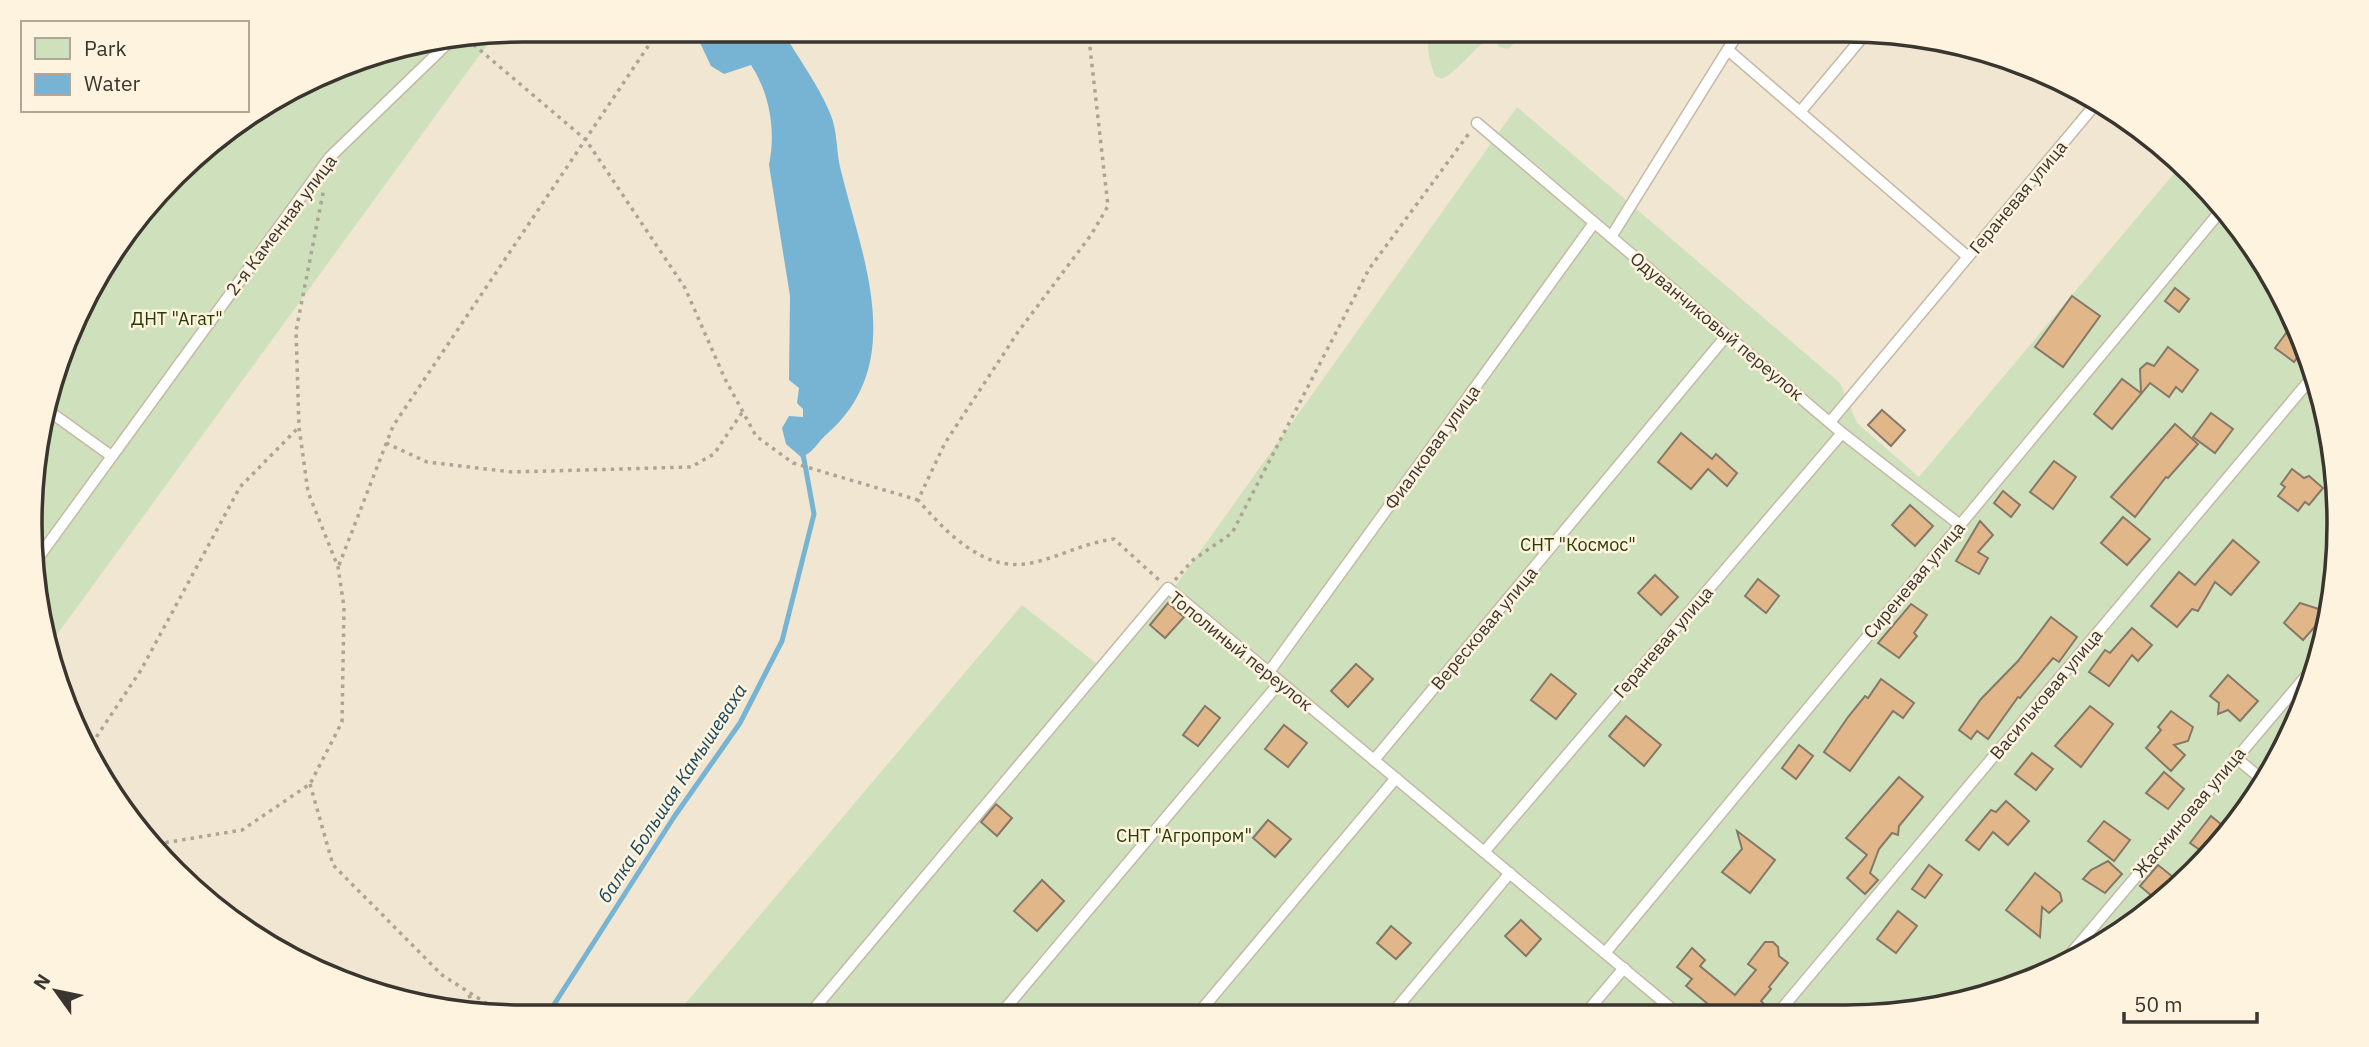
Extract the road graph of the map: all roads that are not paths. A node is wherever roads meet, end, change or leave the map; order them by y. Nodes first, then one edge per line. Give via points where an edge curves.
1 (1733, 42) edge
2 (1858, 42) edge
3 (442, 49) edge
4 (1728, 50) junction
5 (2091, 110) edge
6 (1800, 112) junction
7 (1477, 123) road end
8 (2216, 216) edge
9 (1594, 222) junction
10 (1611, 237) junction
11 (1968, 257) junction
12 (1727, 335) junction
13 (2306, 385) edge
14 (54, 416) edge
15 (1830, 422) junction
16 (1842, 433) junction
17 (110, 455) junction
18 (1960, 525) junction
19 (43, 551) edge
20 (1269, 672) junction
21 (1280, 682) junction
22 (2299, 684) edge
23 (2235, 757) junction
24 (1374, 760) junction
25 (2256, 774) edge
26 (1396, 778) junction
27 (1485, 852) junction
28 (1510, 873) junction
29 (2079, 944) edge
30 (1605, 953) junction
31 (1624, 968) junction
32 (817, 1005) edge
33 (1008, 1005) edge
34 (1205, 1005) edge
35 (1399, 1005) edge
36 (1593, 1005) edge
37 (1667, 1005) edge
38 (1785, 1005) edge

1 - 4 lane
2 - 6 lane
3 - 17 lane, 2-я Каменная улица via 330,157
4 - 6 lane
4 - 10 lane
5 - 11 lane, Гераневая улица
6 - 11 lane
7 - 9 lane, Одуванчиковый переулок
8 - 18 lane, Сиреневая улица
9 - 10 lane, Одуванчиковый переулок
9 - 20 lane, Фиалковая улица
10 - 12 lane, Одуванчиковый переулок
11 - 15 lane, Гераневая улица
12 - 15 lane, Одуванчиковый переулок
12 - 24 lane, Вересковая улица
13 - 38 lane, Васильковая улица
14 - 17 lane
15 - 16 lane, Одуванчиковый переулок
16 - 18 lane, Одуванчиковый переулок
16 - 27 lane, Гераневая улица
17 - 19 lane, 2-я Каменная улица
18 - 30 lane, Сиреневая улица
20 - 21 lane, Тополиный переулок
20 - 32 lane, Тополиный переулок via 1168,588
21 - 24 lane, Тополиный переулок
21 - 33 lane
22 - 23 lane, Жасминовая улица
23 - 25 lane
23 - 29 lane, Жасминовая улица
24 - 26 lane, Тополиный переулок
26 - 27 lane, Тополиный переулок
26 - 34 lane
27 - 28 lane, Тополиный переулок
28 - 30 lane, Тополиный переулок
28 - 35 lane
30 - 31 lane, Тополиный переулок
31 - 36 lane
31 - 37 lane, Тополиный переулок

